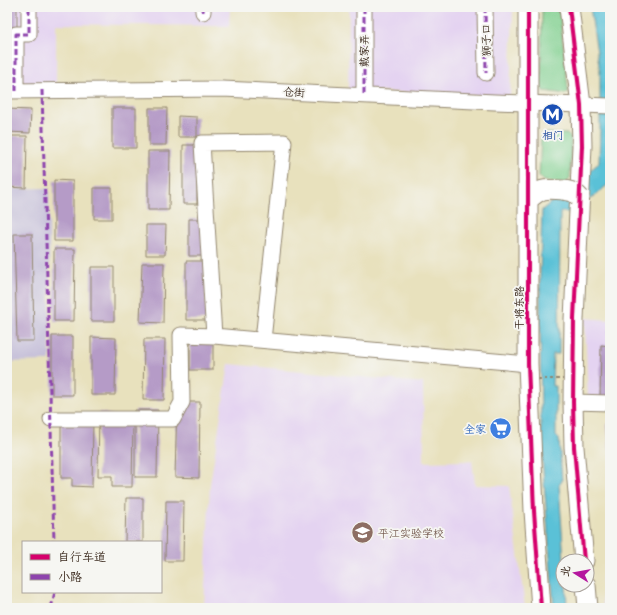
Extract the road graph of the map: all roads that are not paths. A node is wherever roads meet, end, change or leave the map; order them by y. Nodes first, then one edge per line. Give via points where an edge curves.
1 (29, 7) edge
2 (364, 7) edge
3 (485, 7) edge
4 (528, 7) edge
5 (569, 7) edge
6 (486, 73) dead end
7 (11, 91) edge
8 (364, 95) junction
9 (529, 104) junction
10 (587, 105) junction
11 (610, 106) edge
12 (528, 200) junction
13 (580, 207) junction
14 (214, 336) junction
15 (264, 340) junction
16 (533, 371) junction
17 (573, 402) junction
18 (610, 403) edge
19 (52, 419) dead end
20 (583, 553) edge
21 (587, 593) edge
22 (541, 608) edge
23 (588, 608) edge

1 - 7 street via 29,34 16,34
2 - 8 street, 戴家弄
3 - 6 street, 狮子口
4 - 9 main road, 干将东路
5 - 10 main road
7 - 8 street, 仓街 via 222,89
8 - 9 street, 仓街
9 - 10 street, 仓街
9 - 12 main road, 干将东路
10 - 11 street, 仓街
10 - 13 main road
12 - 13 main road, bridge via 546,189 571,190 575,193
12 - 16 main road, 干将东路
13 - 17 main road
14 - 15 street
14 - 15 street via 202,143 284,142
14 - 19 street via 181,335 182,402 173,420
15 - 16 street
16 - 22 main road, 干将东路 via 534,510
17 - 18 street
17 - 20 main road via 574,447
21 - 23 main road

